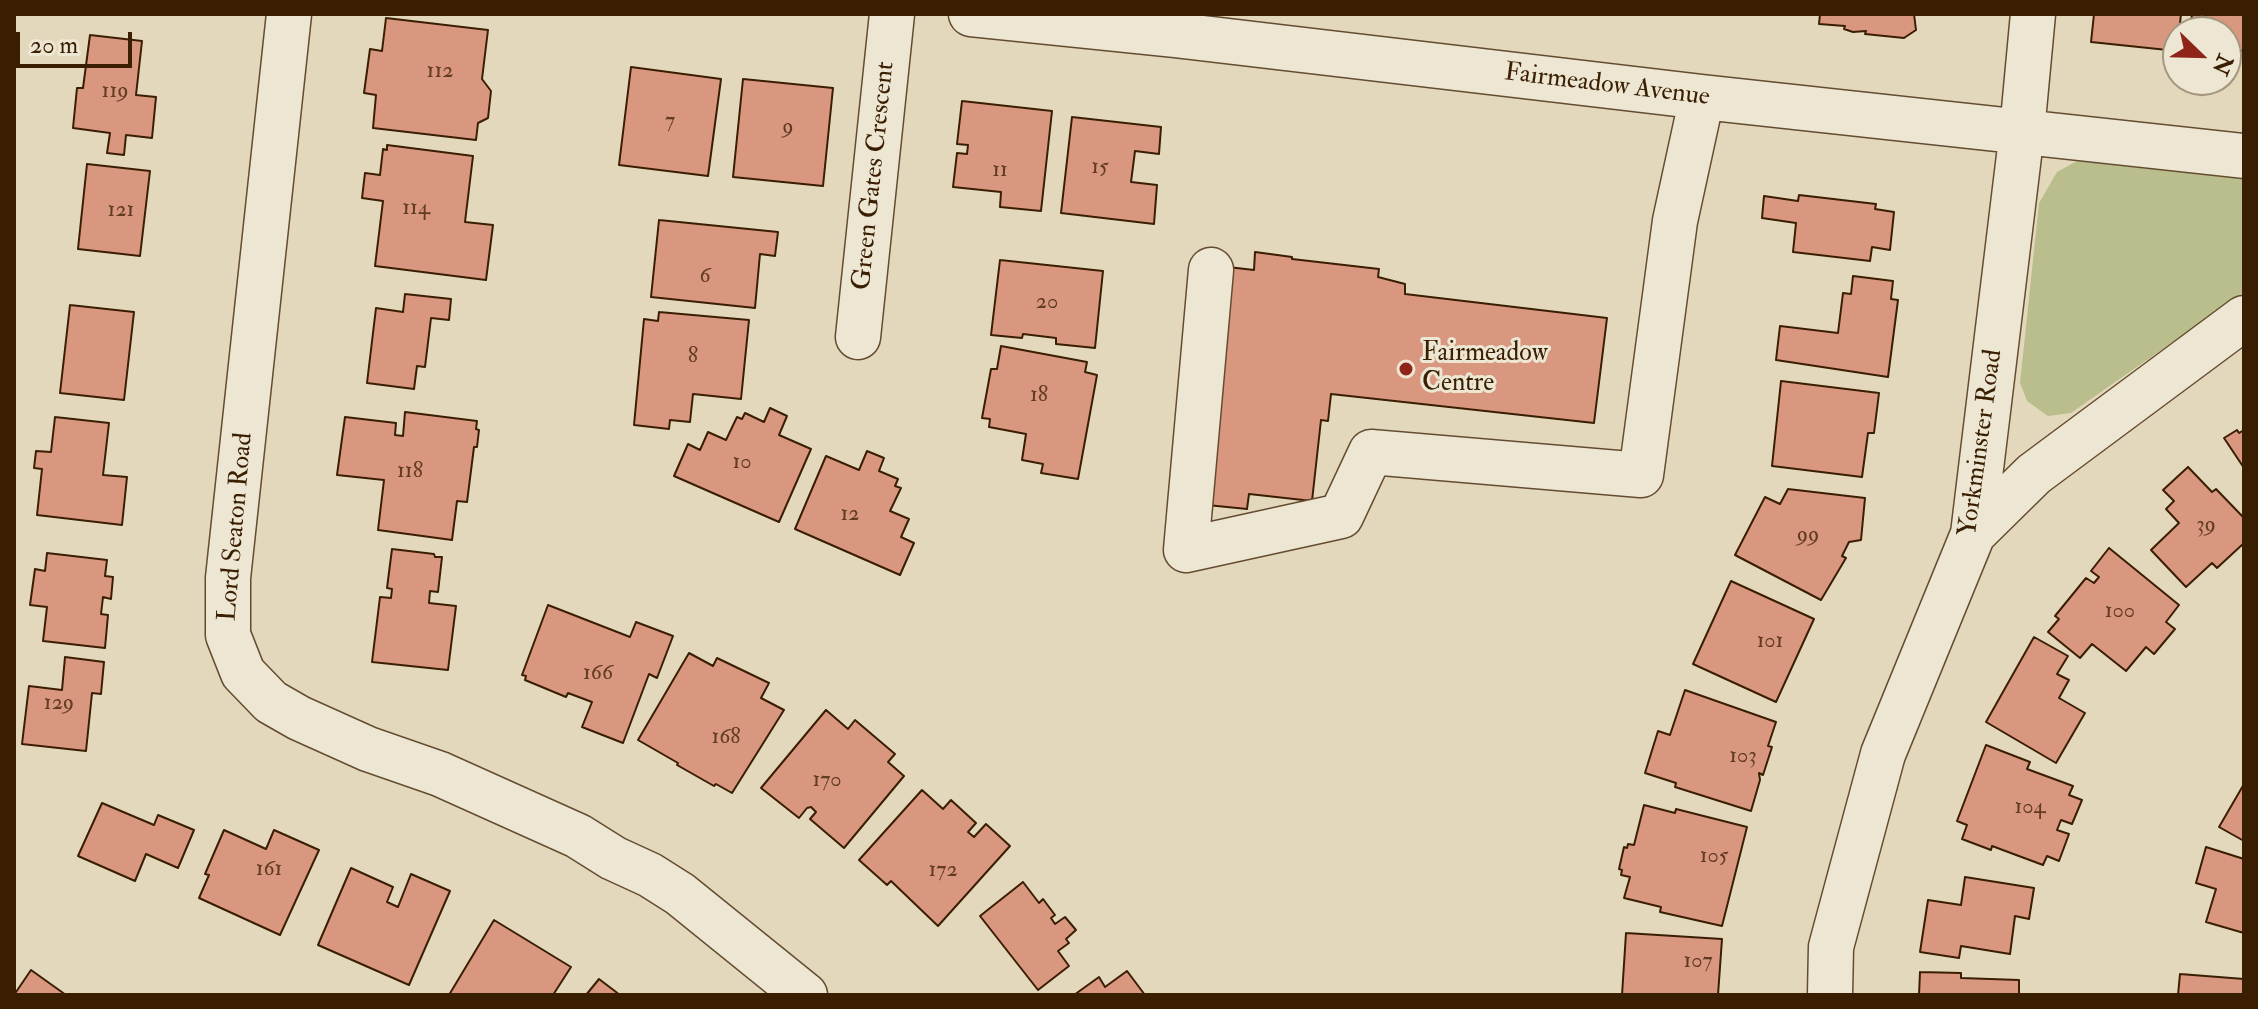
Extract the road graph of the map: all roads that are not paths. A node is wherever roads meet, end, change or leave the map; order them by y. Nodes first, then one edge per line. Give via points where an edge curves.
1 (289, 14) edge
2 (892, 14) edge
3 (971, 14) edge
4 (2033, 14) edge
5 (1702, 97) junction
6 (2022, 131) junction
7 (2244, 156) edge
8 (1211, 270) dead end
9 (2244, 318) edge
10 (858, 337) dead end
11 (1973, 534) junction
12 (805, 995) edge
13 (1830, 995) edge

1 - 12 street, Lord Seaton Road via 228,578 228,635 243,673 271,702 299,718 440,774 650,875
2 - 10 street, Green Gates Crescent
3 - 5 street, Fairmeadow Avenue
4 - 6 street, Yorkminster Road
5 - 6 street, Fairmeadow Avenue
5 - 8 street via 1675,221 1641,475 1371,452 1341,516 1186,550
6 - 7 street, Fairmeadow Avenue
6 - 11 street, Yorkminster Road
9 - 11 street via 2034,474
11 - 13 street, Yorkminster Road via 1883,754 1831,947

